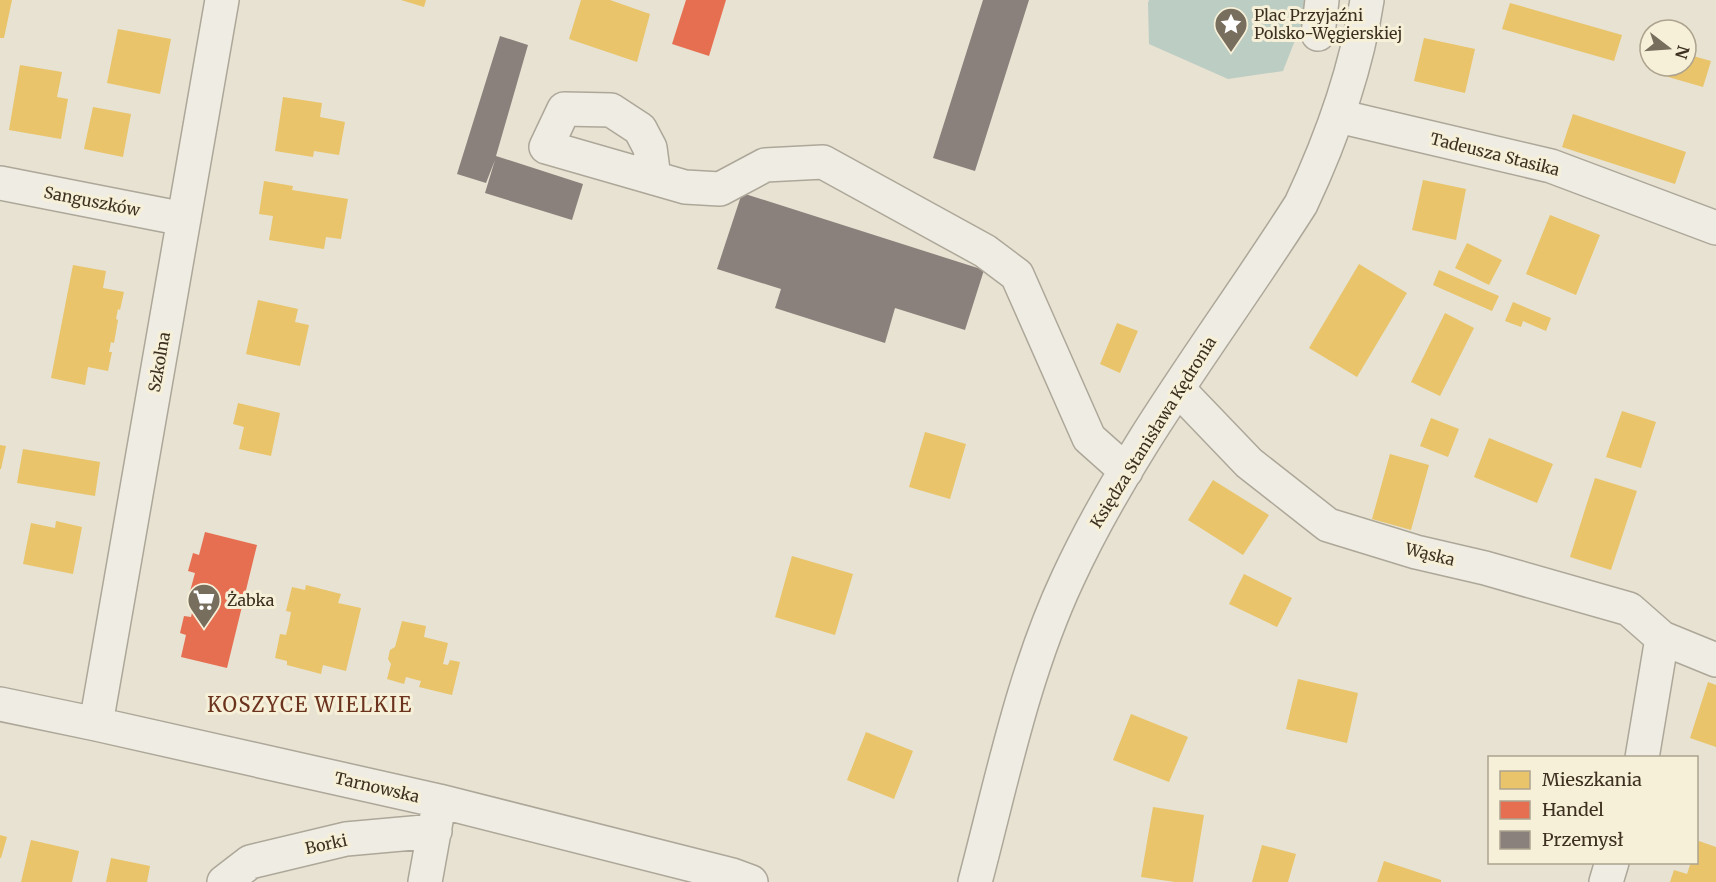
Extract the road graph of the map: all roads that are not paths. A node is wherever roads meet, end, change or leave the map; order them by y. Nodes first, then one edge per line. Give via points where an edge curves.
1 (222, 0) edge
2 (1322, 0) edge
3 (1366, 0) edge
4 (1318, 34) dead end
5 (1338, 116) junction
6 (654, 178) dead end
7 (0, 183) edge
8 (184, 219) junction
9 (1716, 228) edge
10 (1178, 389) junction
11 (1126, 471) junction
12 (1662, 638) junction
13 (1716, 660) edge
14 (0, 704) edge
15 (96, 724) junction
16 (1642, 756) edge
17 (437, 816) junction
18 (1611, 864) edge
19 (224, 882) edge
20 (425, 882) edge
21 (751, 882) edge
22 (975, 882) edge
23 (1606, 882) edge

1 - 8 street, Szkolna
2 - 4 street
3 - 5 street, Księdza Stanisława Kędronia via 1354,66
5 - 9 street, Tadeusza Stasika via 1551,166
5 - 10 street, Księdza Stanisława Kędronia via 1300,204
6 - 11 street via 685,187 720,189 765,165 823,162 985,251 1017,275 1089,438
7 - 8 street, Sanguszków
8 - 15 street, Szkolna
10 - 11 street, Księdza Stanisława Kędronia
10 - 12 street, Wąska via 1249,463 1328,525 1629,609
11 - 22 street, Księdza Stanisława Kędronia via 1087,539 1047,627 1024,695
12 - 13 street, Wąska
12 - 16 street
14 - 15 street, Tarnowska
15 - 17 street, Tarnowska
17 - 19 street, Borki via 250,862
17 - 20 street
17 - 21 street, Tarnowska
18 - 23 street

